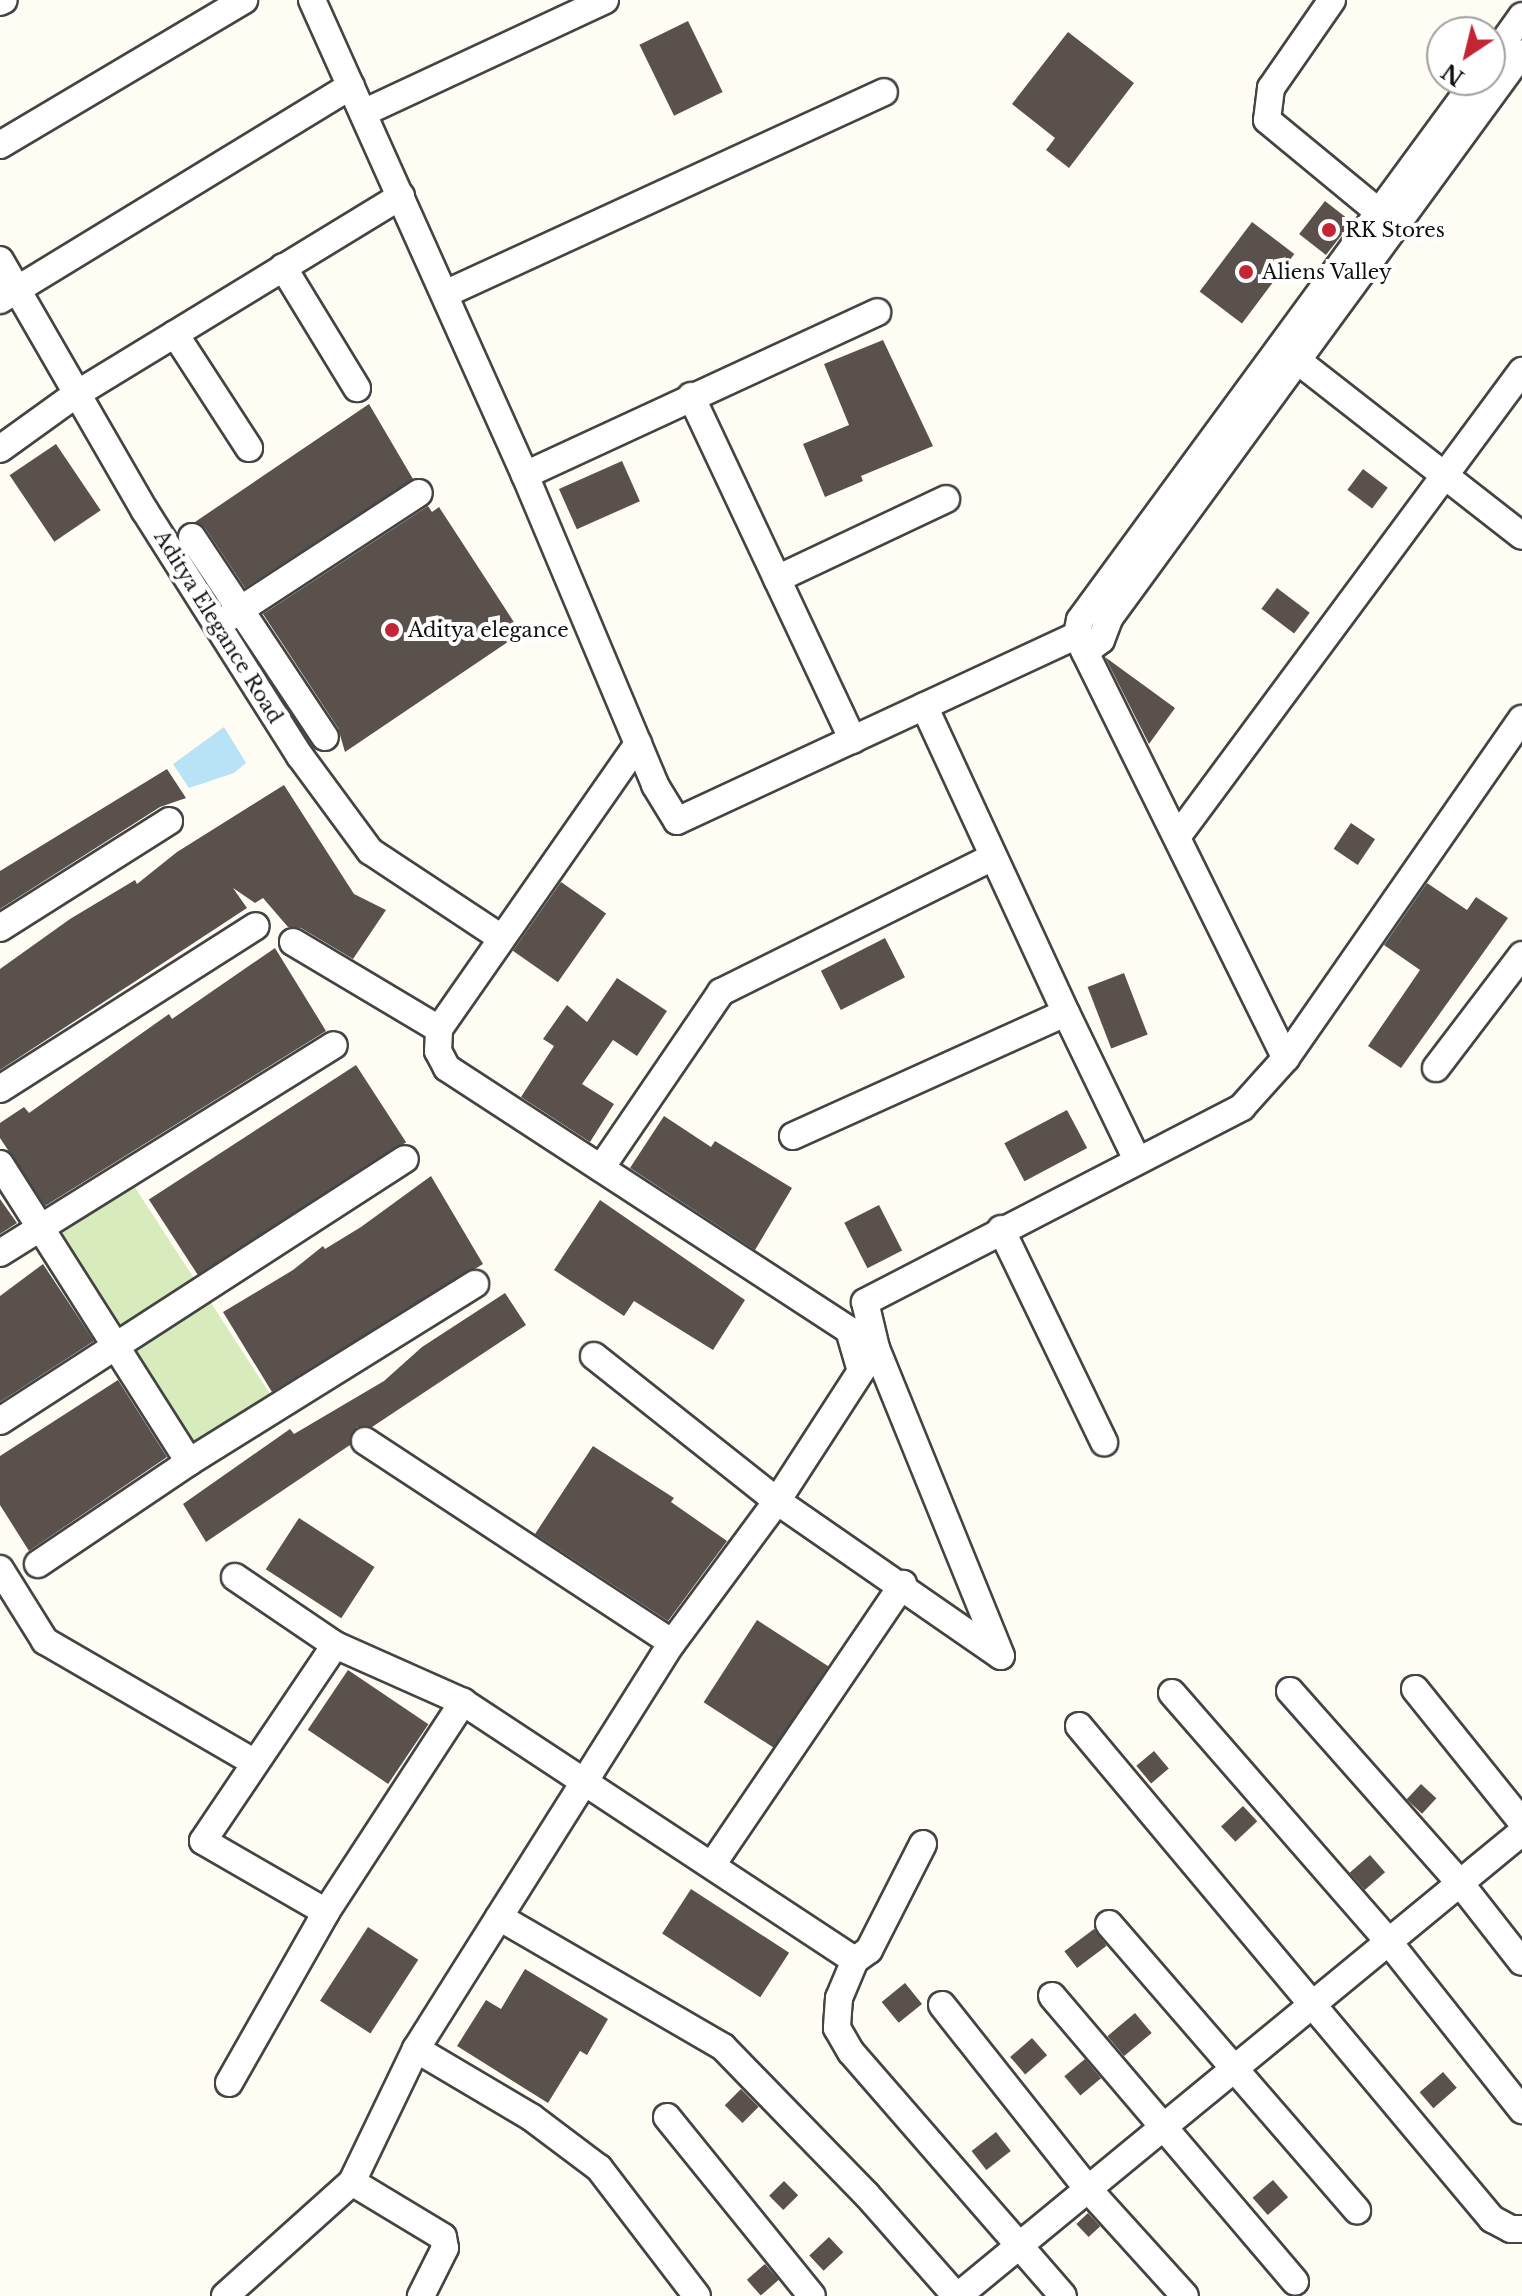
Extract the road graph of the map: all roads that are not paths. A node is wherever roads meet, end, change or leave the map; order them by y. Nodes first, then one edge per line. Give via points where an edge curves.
1 (244, 0) edge
2 (312, 0) edge
3 (605, 0) edge
4 (1332, 0) edge
5 (1522, 16) edge
6 (1506, 38) edge
7 (1522, 53) edge
8 (351, 86) junction
9 (884, 92) dead end
10 (1464, 96) edge
11 (363, 113) junction
12 (0, 145) edge
13 (401, 196) junction
14 (1380, 213) junction
15 (0, 260) edge
16 (283, 267) junction
17 (445, 294) junction
18 (8, 295) edge
19 (877, 312) dead end
20 (175, 334) junction
21 (1298, 361) junction
22 (1522, 371) edge
23 (357, 388) dead end
24 (75, 395) junction
25 (691, 396) junction
26 (249, 448) dead end
27 (0, 449) edge
28 (525, 475) junction
29 (1444, 478) junction
30 (419, 493) dead end
31 (946, 499) dead end
32 (1522, 536) edge
33 (192, 537) dead end
34 (777, 579) junction
35 (1101, 612) junction
36 (245, 616) junction
37 (222, 631) junction
38 (1081, 643) junction
39 (924, 706) junction
40 (1522, 719) edge
41 (325, 737) dead end
42 (853, 740) junction
43 (638, 744) junction
44 (169, 821) dead end
45 (1177, 837) junction
46 (991, 858) junction
47 (256, 926) dead end
48 (0, 928) edge
49 (500, 937) junction
50 (293, 942) dead end
51 (1522, 955) edge
52 (1066, 1013) junction
53 (439, 1029) junction
54 (334, 1045) dead end
55 (1286, 1058) junction
56 (1436, 1068) dead end
57 (0, 1089) edge
58 (793, 1136) dead end
59 (405, 1159) dead end
60 (1137, 1160) junction
61 (0, 1164) edge
62 (601, 1168) junction
63 (40, 1227) junction
64 (1001, 1229) junction
65 (0, 1253) edge
66 (475, 1284) dead end
67 (114, 1344) junction
68 (594, 1356) dead end
69 (0, 1421) edge
70 (365, 1441) dead end
71 (1104, 1442) dead end
72 (189, 1462) junction
73 (777, 1501) junction
74 (38, 1564) dead end
75 (0, 1569) edge
76 (235, 1577) dead end
77 (903, 1584) junction
78 (672, 1643) junction
79 (335, 1645) junction
80 (1415, 1689) dead end
81 (1290, 1691) dead end
82 (1172, 1693) dead end
83 (463, 1702) junction
84 (1079, 1726) dead end
85 (252, 1761) junction
86 (584, 1782) junction
87 (1522, 1822) edge
88 (1522, 1832) edge
89 (923, 1844) dead end
90 (712, 1865) junction
91 (1460, 1883) junction
92 (326, 1912) junction
93 (499, 1917) junction
94 (1109, 1924) dead end
95 (1388, 1941) junction
96 (855, 1960) junction
97 (1522, 1962) edge
98 (1052, 1996) dead end
99 (942, 2005) dead end
100 (1313, 2005) junction
101 (416, 2049) junction
102 (1233, 2071) junction
103 (229, 2083) dead end
104 (1522, 2110) edge
105 (667, 2117) dead end
106 (1161, 2130) junction
107 (352, 2182) junction
108 (1088, 2189) junction
109 (1357, 2210) dead end
110 (1522, 2229) edge
111 (1019, 2246) junction
112 (1295, 2282) dead end
113 (225, 2296) edge
114 (421, 2296) edge
115 (697, 2296) edge
116 (812, 2296) edge
117 (957, 2296) edge
118 (1063, 2296) edge
119 (1185, 2296) edge

1 - 12 street
2 - 8 street
3 - 11 street
4 - 14 street via 1271,88 1267,120
5 - 6 street
7 - 21 street
8 - 11 street
8 - 18 street
9 - 17 street
10 - 14 street
11 - 13 street
13 - 16 street
13 - 17 street
14 - 35 street
15 - 18 street, Aditya Elegance Road
16 - 20 street
16 - 23 street
17 - 28 street
18 - 24 street, Aditya Elegance Road
19 - 25 street
20 - 24 street
20 - 26 street
21 - 29 street
21 - 35 street
22 - 29 street
24 - 27 street
24 - 37 street, Aditya Elegance Road
25 - 28 street
25 - 34 street
28 - 43 street
29 - 32 street
29 - 45 street
30 - 36 street
31 - 34 street
33 - 36 street
34 - 42 street
35 - 38 street via 1080,620
36 - 37 street
36 - 41 street
37 - 49 street, Aditya Elegance Road via 300,756 370,851
38 - 39 street
38 - 45 street
39 - 42 street
39 - 46 street
40 - 55 street
42 - 43 street via 677,821
43 - 49 street
44 - 48 street
45 - 55 street
46 - 52 street
46 - 62 street via 721,992
47 - 57 street
49 - 53 street
50 - 53 street
51 - 56 street
52 - 58 street
52 - 60 street
53 - 62 street via 438,1051 447,1068
54 - 63 street
55 - 60 street via 1242,1107
59 - 67 street
60 - 64 street
61 - 63 street
62 - 73 street via 849,1330 861,1371
63 - 65 street
63 - 67 street
64 - 71 street
64 - 77 street via 865,1302 876,1348 1001,1656
66 - 72 street
67 - 69 street
67 - 72 street
68 - 73 street
70 - 78 street
72 - 74 street
73 - 77 street
73 - 78 street
75 - 85 street via 45,1641
76 - 79 street
77 - 90 street
78 - 86 street
79 - 83 street
79 - 85 street
80 - 87 street
81 - 91 street
82 - 95 street
83 - 86 street
83 - 92 street
84 - 100 street
85 - 92 street via 203,1841
86 - 90 street
86 - 93 street
88 - 91 street
89 - 96 street via 869,1950
90 - 96 street
91 - 95 street
91 - 97 street
92 - 103 street
93 - 101 street
93 - 117 street via 723,2047
94 - 102 street
95 - 100 street
95 - 104 street
96 - 111 street via 839,1998 837,2028 851,2052
98 - 106 street
99 - 108 street
100 - 102 street
100 - 110 street via 1492,2219
101 - 107 street
101 - 115 street via 531,2117 599,2168
102 - 106 street
102 - 109 street
105 - 116 street
106 - 108 street
106 - 112 street
107 - 113 street
107 - 114 street via 443,2237 445,2248
108 - 111 street
108 - 119 street
111 - 117 street
111 - 118 street

